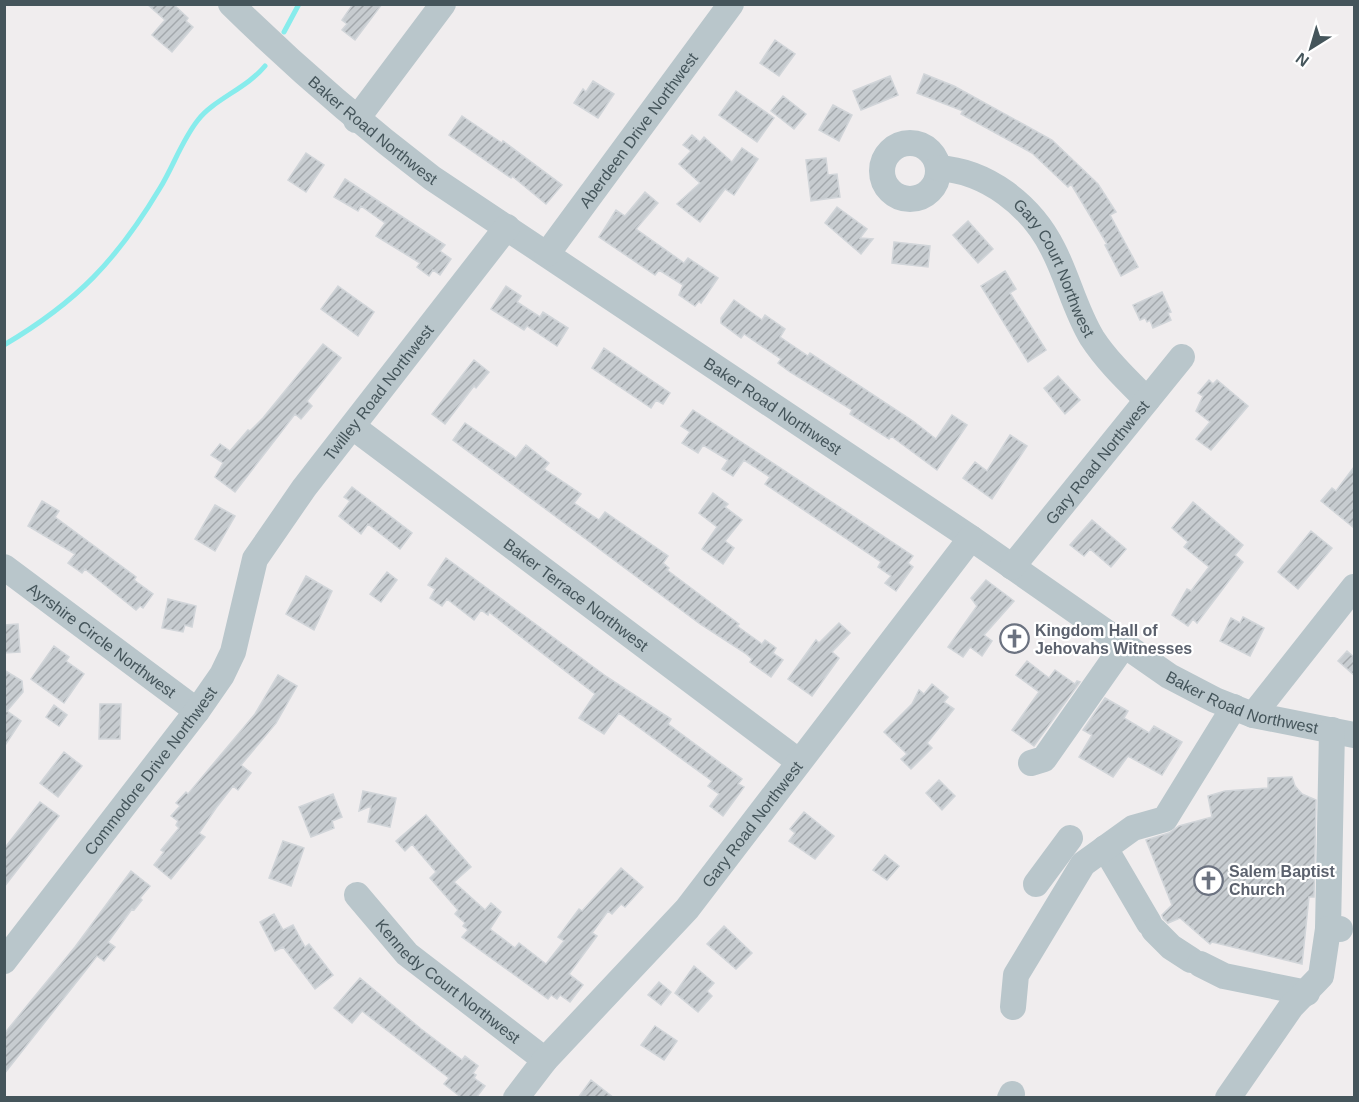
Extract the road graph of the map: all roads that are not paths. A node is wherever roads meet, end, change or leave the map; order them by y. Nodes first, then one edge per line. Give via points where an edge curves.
1 (231, 4) edge
2 (443, 4) edge
3 (732, 4) edge
4 (356, 120) junction
5 (938, 168) dead end
6 (507, 227) junction
7 (547, 254) junction
8 (1182, 357) dead end
9 (1147, 400) junction
10 (353, 427) junction
11 (971, 538) junction
12 (255, 559) joint
13 (4, 567) edge
14 (1012, 567) junction
15 (1354, 587) edge
16 (1124, 645) junction
17 (197, 711) junction
18 (1244, 711) junction
19 (1343, 733) edge
20 (798, 761) junction
21 (1031, 763) dead end
22 (1070, 838) dead end
23 (1105, 848) junction
24 (1046, 891) junction
25 (357, 895) dead end
26 (4, 961) edge
27 (1307, 993) junction
28 (1013, 1007) dead end
29 (545, 1060) junction
30 (516, 1098) edge
31 (1228, 1098) edge

1 - 4 street, Baker Road Northwest
2 - 4 street
3 - 7 street, Aberdeen Drive Northwest
4 - 6 street, Baker Road Northwest via 432,178
5 - 9 street, Gary Court Northwest via 982,178 1008,194 1030,215 1053,249 1073,302 1093,338
6 - 7 street, Baker Road Northwest
6 - 10 street, Twilley Road Northwest
7 - 11 street, Baker Road Northwest
8 - 9 street, Gary Road Northwest
9 - 14 street, Gary Road Northwest
10 - 12 street, Twilley Road Northwest
10 - 20 street, Baker Terrace Northwest
11 - 14 street, Baker Road Northwest
11 - 20 street, Gary Road Northwest
12 - 17 street, Commodore Drive Northwest via 233,652
13 - 17 street, Ayrshire Circle Northwest
14 - 16 street, Baker Road Northwest
15 - 18 street
16 - 18 street, Baker Road Northwest via 1169,676
16 - 21 street via 1044,759
17 - 26 street, Commodore Drive Northwest
18 - 19 street, Baker Road Northwest
18 - 23 street via 1165,819 1133,828
19 - 27 street via 1334,929 1322,976
20 - 29 street, Gary Road Northwest via 687,909
22 - 24 street
23 - 24 street
23 - 27 street via 1151,927 1171,947 1224,976
24 - 28 street via 1016,975
25 - 29 street, Kennedy Court Northwest via 407,954
27 - 31 street via 1291,1007
29 - 30 street, Gary Road Northwest

